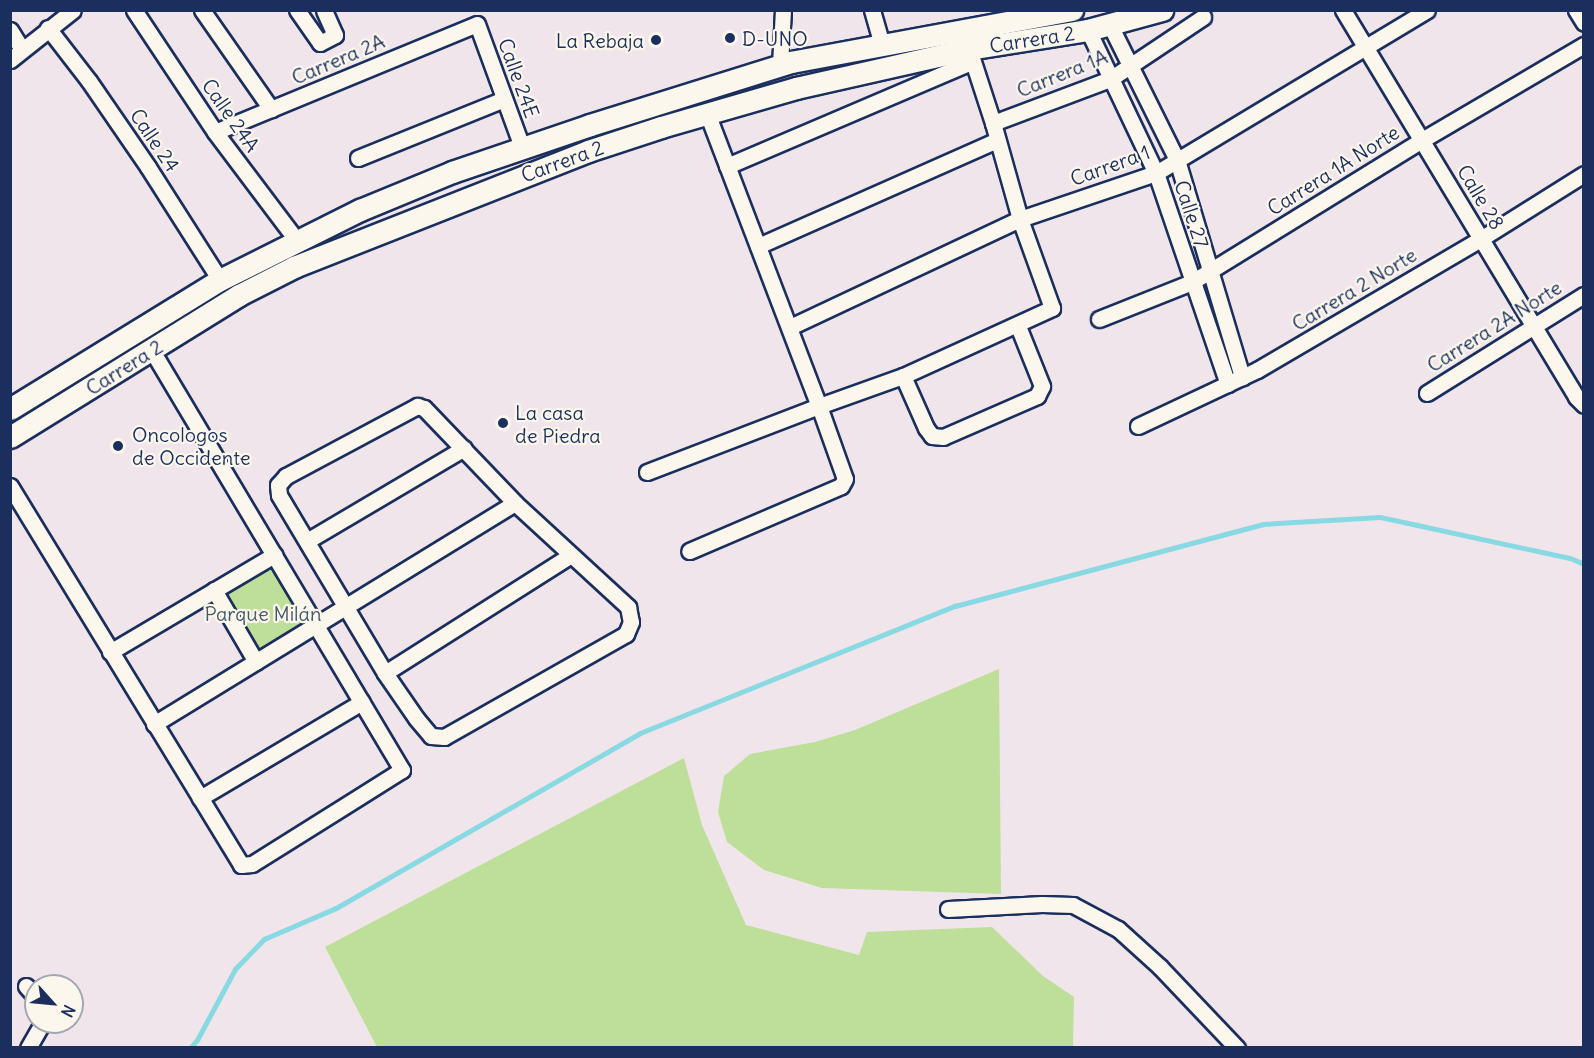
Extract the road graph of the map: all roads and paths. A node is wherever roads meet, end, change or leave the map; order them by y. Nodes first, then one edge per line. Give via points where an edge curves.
1 (73, 10) edge
2 (134, 10) edge
3 (202, 10) edge
4 (297, 10) edge
5 (324, 10) edge
6 (783, 10) edge
7 (872, 10) edge
8 (1072, 10) edge
9 (1162, 10) edge
10 (1343, 10) edge
11 (1427, 10) edge
12 (1576, 10) edge
13 (1203, 17) dead end
14 (1584, 23) edge
15 (477, 24) joint
16 (1110, 25) junction
17 (48, 28) junction
18 (10, 30) edge
19 (1088, 30) junction
20 (882, 45) junction
21 (1584, 45) edge
22 (1365, 48) junction
23 (16, 54) edge
24 (971, 55) junction
25 (818, 57) junction
26 (786, 64) junction
27 (1132, 65) junction
28 (1110, 79) junction
29 (820, 83) junction
30 (796, 88) junction
31 (504, 99) junction
32 (271, 109) junction
33 (707, 113) junction
34 (993, 123) junction
35 (215, 132) junction
36 (997, 140) junction
37 (1422, 141) junction
38 (522, 147) junction
39 (358, 158) dead end
40 (1178, 160) junction
41 (727, 166) junction
42 (1156, 173) junction
43 (1584, 174) edge
44 (1020, 219) junction
45 (1482, 238) junction
46 (297, 240) junction
47 (758, 246) junction
48 (1211, 270) junction
49 (220, 280) junction
50 (1192, 282) junction
51 (1584, 295) edge
52 (1099, 319) dead end
53 (1534, 325) junction
54 (1018, 326) junction
55 (790, 327) junction
56 (151, 349) junction
57 (903, 376) junction
58 (1242, 377) junction
59 (1228, 384) junction
60 (1427, 393) dead end
61 (1584, 405) edge
62 (819, 406) junction
63 (10, 409) edge
64 (1138, 426) dead end
65 (10, 437) edge
66 (464, 448) junction
67 (647, 472) dead end
68 (10, 486) edge
69 (515, 503) junction
70 (307, 541) junction
71 (689, 551) dead end
72 (274, 555) junction
73 (572, 555) junction
74 (214, 590) junction
75 (347, 606) junction
76 (316, 625) junction
77 (111, 652) junction
78 (255, 662) junction
79 (385, 673) junction
80 (362, 702) junction
81 (154, 724) junction
82 (200, 798) junction
83 (948, 909) dead end
84 (36, 1034) edge
85 (28, 1047) edge
86 (1237, 1047) edge

1 - 17 street
2 - 35 street, Calle 24A
3 - 32 street
4 - 5 street via 320,43 335,35
6 - 26 street
7 - 20 street
8 - 20 main road, Carrera 2
9 - 16 main road, Carrera 2
10 - 22 street, Calle 28
11 - 22 street, Carrera 1
12 - 14 street
13 - 27 street, Carrera 1A
15 - 31 street, Calle 24E
15 - 32 street, Carrera 2A
16 - 19 main road, Carrera 2
16 - 27 street, Calle 27
17 - 23 street
17 - 49 street, Calle 24 via 148,167
18 - 23 street
19 - 24 main road, Carrera 2
19 - 28 street, Calle 27
20 - 25 main road, Carrera 2
21 - 37 street, Carrera 1A Norte
22 - 37 street, Calle 28
22 - 40 street, Carrera 1
24 - 29 main road, Carrera 2
24 - 34 street
24 - 41 street
25 - 26 main road, Carrera 2
25 - 29 main road via 815,70
26 - 30 main road via 798,74
26 - 38 main road, Carrera 2
27 - 28 street, Carrera 1A
27 - 40 street, Calle 27
28 - 34 street, Carrera 1A
28 - 42 street, Calle 27
29 - 30 main road, Carrera 2
30 - 33 main road, Carrera 2
31 - 38 street, Calle 24E
31 - 39 street
32 - 35 street, Carrera 2A
33 - 41 street
33 - 56 main road, Carrera 2 via 588,151 327,252 239,295
34 - 36 street
35 - 46 street, Calle 24A
36 - 44 street
36 - 47 street
37 - 45 street, Calle 28
37 - 48 street, Carrera 1A Norte
38 - 46 main road, Carrera 2 via 360,210
40 - 42 street, Carrera 1
40 - 48 street, Calle 27
41 - 47 street
42 - 44 street, Carrera 1
42 - 50 street, Calle 27
43 - 45 street, Carrera 2 Norte
44 - 54 street via 1052,308
44 - 55 street, Carrera 1
45 - 53 street, Calle 28
45 - 58 street, Carrera 2 Norte
46 - 49 main road, Carrera 2
47 - 55 street
48 - 50 street, Carrera 1A Norte
48 - 58 street, Calle 27
49 - 63 main road, Carrera 2
50 - 52 street, Carrera 1A Norte
50 - 59 street, Calle 27
51 - 53 street, Carrera 2A Norte
53 - 60 street, Carrera 2A Norte
53 - 61 street, Calle 28
54 - 57 street
54 - 57 street via 1042,386 1037,396 943,437 932,436 926,428
55 - 62 street
56 - 65 main road, Carrera 2
56 - 72 street
57 - 62 street
58 - 59 street, Carrera 2 Norte
59 - 64 street, Carrera 2 Norte
62 - 67 street
62 - 71 street via 845,479 841,486
66 - 69 street
66 - 70 street
66 - 70 street via 424,408 417,406 286,476 278,485 279,495
68 - 77 street
69 - 73 street
69 - 75 street
70 - 75 street
72 - 74 street
72 - 76 street
73 - 79 street
73 - 79 street via 628,607 631,622 626,634 444,736 431,736
74 - 77 street
74 - 78 street
75 - 76 street
75 - 79 street
76 - 78 street
76 - 80 street
77 - 81 street
78 - 81 street
80 - 82 street
80 - 82 street via 402,770 252,864 241,865
81 - 82 street
83 - 86 street via 1073,905 1118,929
84 - 85 street

